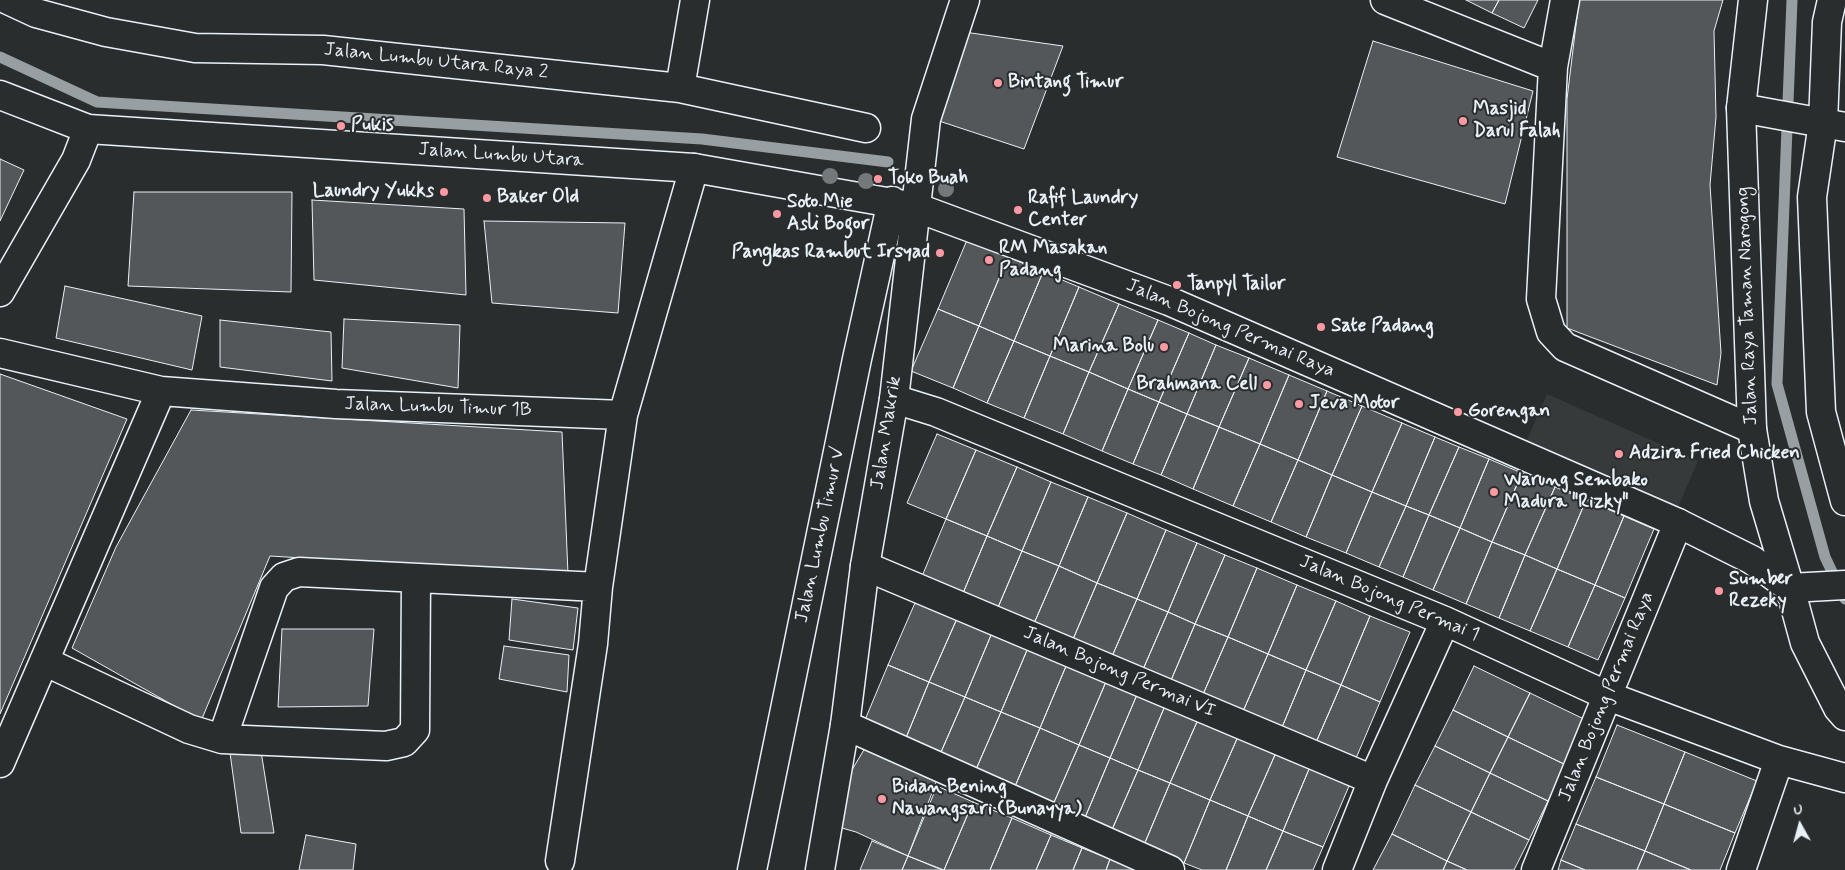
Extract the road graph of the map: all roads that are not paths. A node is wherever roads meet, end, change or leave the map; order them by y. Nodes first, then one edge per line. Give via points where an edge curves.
1 (8, 0) edge
2 (695, 0) edge
3 (965, 0) edge
4 (1385, 0) edge
5 (1565, 0) edge
6 (1753, 0) edge
7 (1832, 0) edge
8 (1553, 67) junction
9 (680, 88) junction
10 (0, 94) edge
11 (1748, 109) junction
12 (1825, 123) edge
13 (866, 128) dead end
14 (88, 129) junction
15 (694, 168) junction
16 (903, 204) junction
17 (0, 292) edge
18 (0, 353) edge
19 (161, 391) junction
20 (894, 399) junction
21 (623, 415) junction
22 (1752, 429) junction
23 (1845, 501) edge
24 (1678, 523) junction
25 (864, 566) junction
26 (416, 579) junction
27 (1845, 585) edge
28 (598, 587) junction
29 (1794, 588) junction
30 (1445, 621) junction
31 (44, 661) junction
32 (1608, 696) junction
33 (1845, 716) edge
34 (845, 725) junction
35 (222, 739) junction
36 (1779, 760) junction
37 (0, 763) edge
38 (1845, 778) edge
39 (1373, 780) junction
40 (560, 861) dead end
41 (752, 870) edge
42 (820, 870) edge
43 (1170, 870) edge
44 (1337, 870) edge
45 (1536, 870) edge
46 (1741, 870) edge

1 - 9 street, Jalan Lumbu Utara Raya 2 via 36,13 106,32 195,48 323,50
2 - 9 street
3 - 16 street, Jalan Makrik via 926,119
4 - 8 street
5 - 8 street
6 - 11 street, Jalan Raya Taman Narogong
7 - 12 street via 1827,22
8 - 22 street via 1541,299 1551,332 1565,347
9 - 13 street, Jalan Lumbu Utara Raya 2
10 - 14 street, Jalan Lumbu Utara
11 - 12 street
11 - 22 street, Jalan Raya Taman Narogong
12 - 23 street via 1812,197 1820,412
14 - 15 street, Jalan Lumbu Utara
14 - 17 street via 76,160
15 - 16 street, Jalan Lumbu Utara
15 - 21 street
16 - 20 street, Jalan Makrik via 908,294
16 - 24 street, Jalan Bojong Permai Raya via 1169,301
16 - 41 street, Jalan Lumbu Timur V via 857,359
18 - 19 street, Jalan Lumbu Timur 1B
19 - 21 street, Jalan Lumbu Timur 1B via 336,404
19 - 31 street
20 - 25 street, Jalan Makrik
20 - 30 street, Jalan Bojong Permai 1 via 936,412
21 - 28 street
22 - 29 street, Jalan Raya Taman Narogong via 1764,501
24 - 29 street, Jalan Bojong Permai Raya via 1752,560
24 - 32 street, Jalan Bojong Permai Raya
25 - 34 street, Jalan Makrik
25 - 39 street, Jalan Bojong Permai VI
26 - 28 street
26 - 35 street via 299,572 284,577 274,588
26 - 35 street via 415,730 404,742 386,746
27 - 29 street
28 - 40 street via 593,644
29 - 33 street, Jalan Raya Taman Narogong via 1805,643
30 - 32 street, Jalan Bojong Permai 1
30 - 39 street
31 - 35 street via 189,729
31 - 37 street
32 - 36 street, Jalan Bojong Permai 1
32 - 45 street, Jalan Bojong Permai Raya
34 - 42 street, Jalan Makrik
34 - 43 street
36 - 38 street, Jalan Bojong Permai 1
36 - 46 street
39 - 44 street

